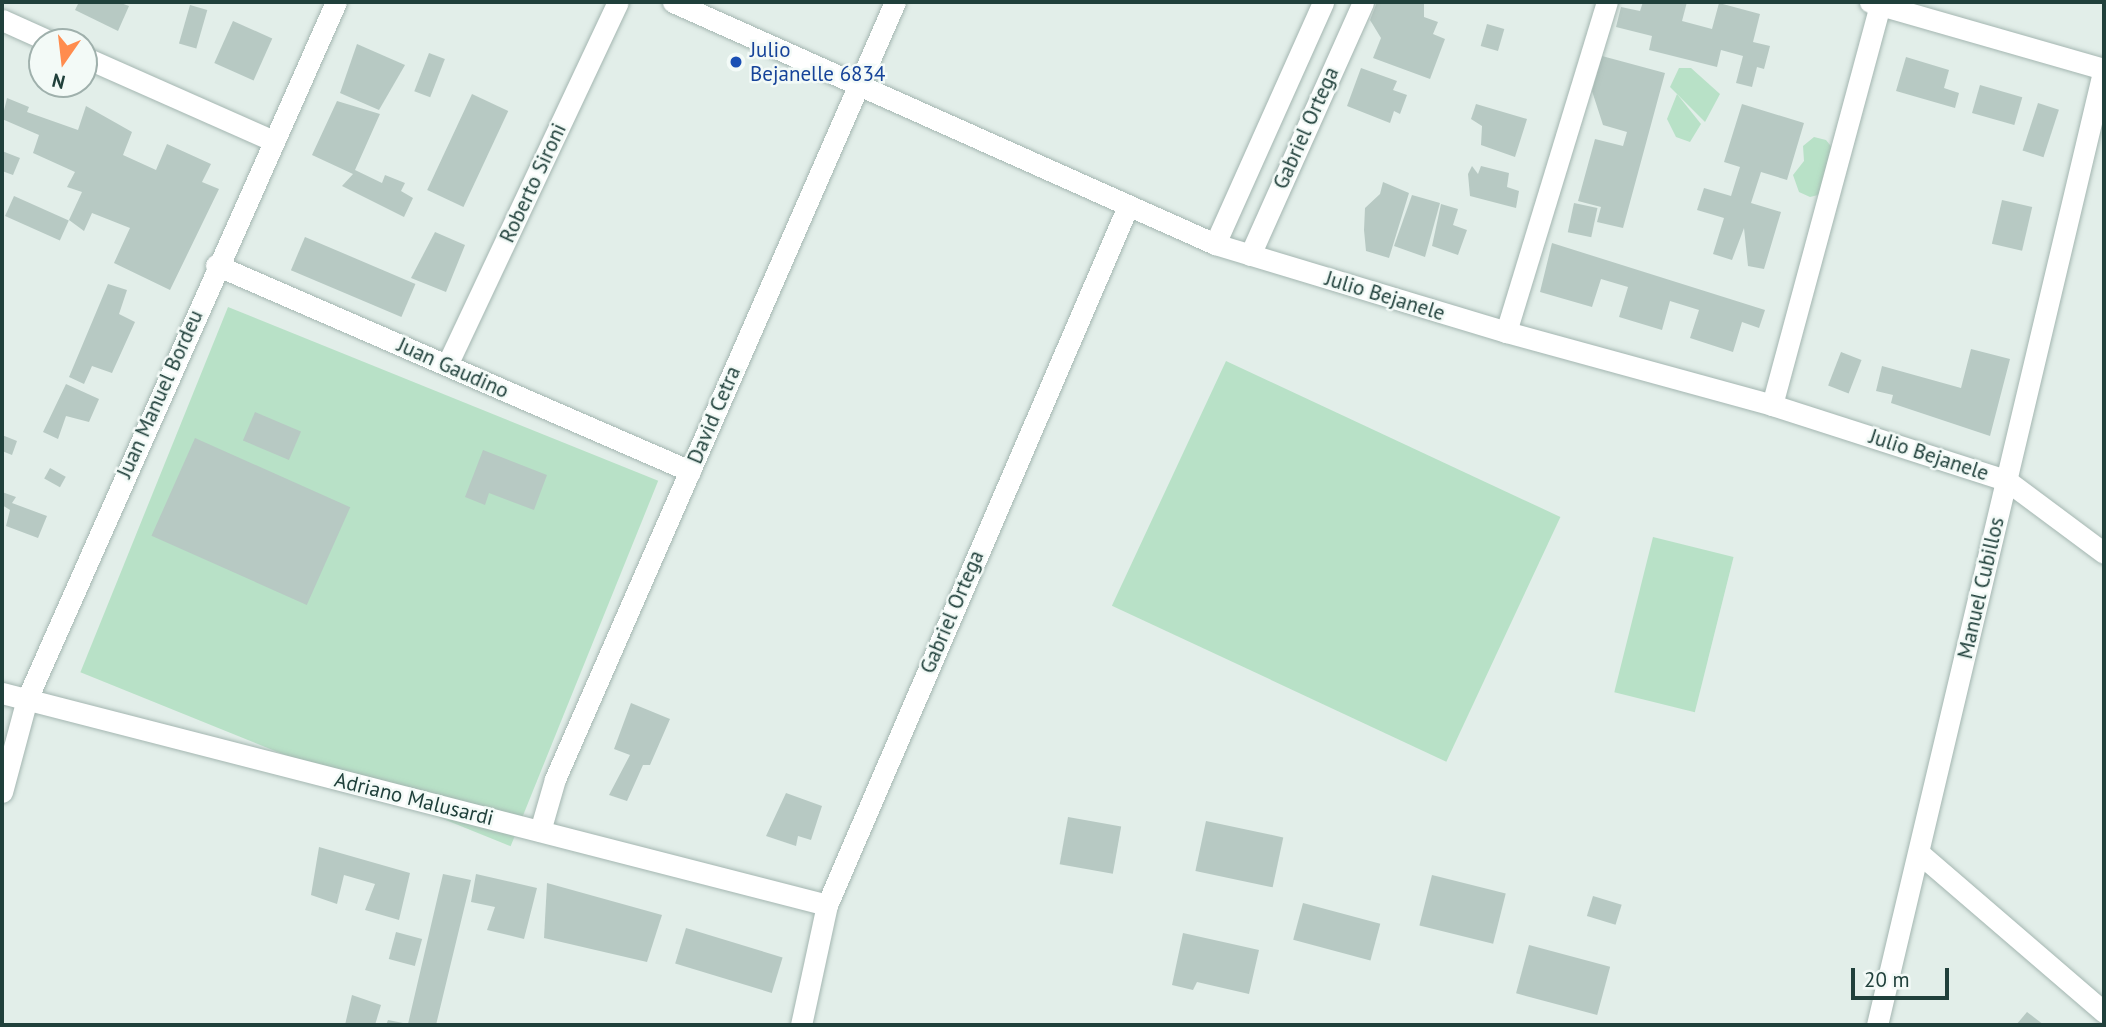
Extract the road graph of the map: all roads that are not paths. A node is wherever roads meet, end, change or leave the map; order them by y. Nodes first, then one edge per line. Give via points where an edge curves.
1 (336, 2) edge
2 (618, 2) edge
3 (673, 2) edge
4 (895, 2) edge
5 (1323, 2) edge
6 (1363, 2) edge
7 (1607, 2) edge
8 (1875, 3) edge
9 (2, 20) edge
10 (28, 32) edge
11 (98, 63) edge
12 (2104, 69) edge
13 (857, 84) junction
14 (274, 141) junction
15 (1128, 206) junction
16 (1216, 244) junction
17 (1250, 255) junction
18 (216, 265) junction
19 (1506, 332) junction
20 (447, 365) junction
21 (1772, 405) junction
22 (690, 471) junction
23 (2006, 480) junction
24 (2104, 553) edge
25 (2, 693) edge
26 (27, 699) junction
27 (2, 792) edge
28 (540, 831) junction
29 (1919, 853) junction
30 (827, 905) junction
31 (2104, 1012) edge
32 (801, 1025) edge
33 (1877, 1025) edge

1 - 14 street, Juan Manuel Bordeu
2 - 20 street, Roberto Sironi
3 - 13 street, Julio Bejanele
4 - 13 street, David Cetra
5 - 16 street, Gabriel Ortega
6 - 17 street, Gabriel Ortega
7 - 19 street
8 - 12 street
8 - 21 street
9 - 10 street
11 - 14 street
12 - 23 street, Manuel Cubillos
13 - 15 street, Julio Bejanele
13 - 22 street, David Cetra
14 - 18 street, Juan Manuel Bordeu
15 - 16 street, Julio Bejanele
15 - 30 street, Gabriel Ortega
16 - 17 street, Julio Bejanele
17 - 19 street, Julio Bejanele
18 - 20 street, Juan Gaudino
18 - 26 street, Juan Manuel Bordeu
19 - 21 street, Julio Bejanele
20 - 22 street, Juan Gaudino
21 - 23 street, Julio Bejanele
22 - 28 street, David Cetra via 555,779
23 - 24 street, Julio Bejanele
23 - 29 street, Manuel Cubillos
25 - 26 street, Adriano Malusardi
26 - 27 street, Juan Manuel Bordeu
26 - 28 street, Adriano Malusardi
28 - 30 street, Adriano Malusardi
29 - 31 street
29 - 33 street, Manuel Cubillos
30 - 32 street, Gabriel Ortega

